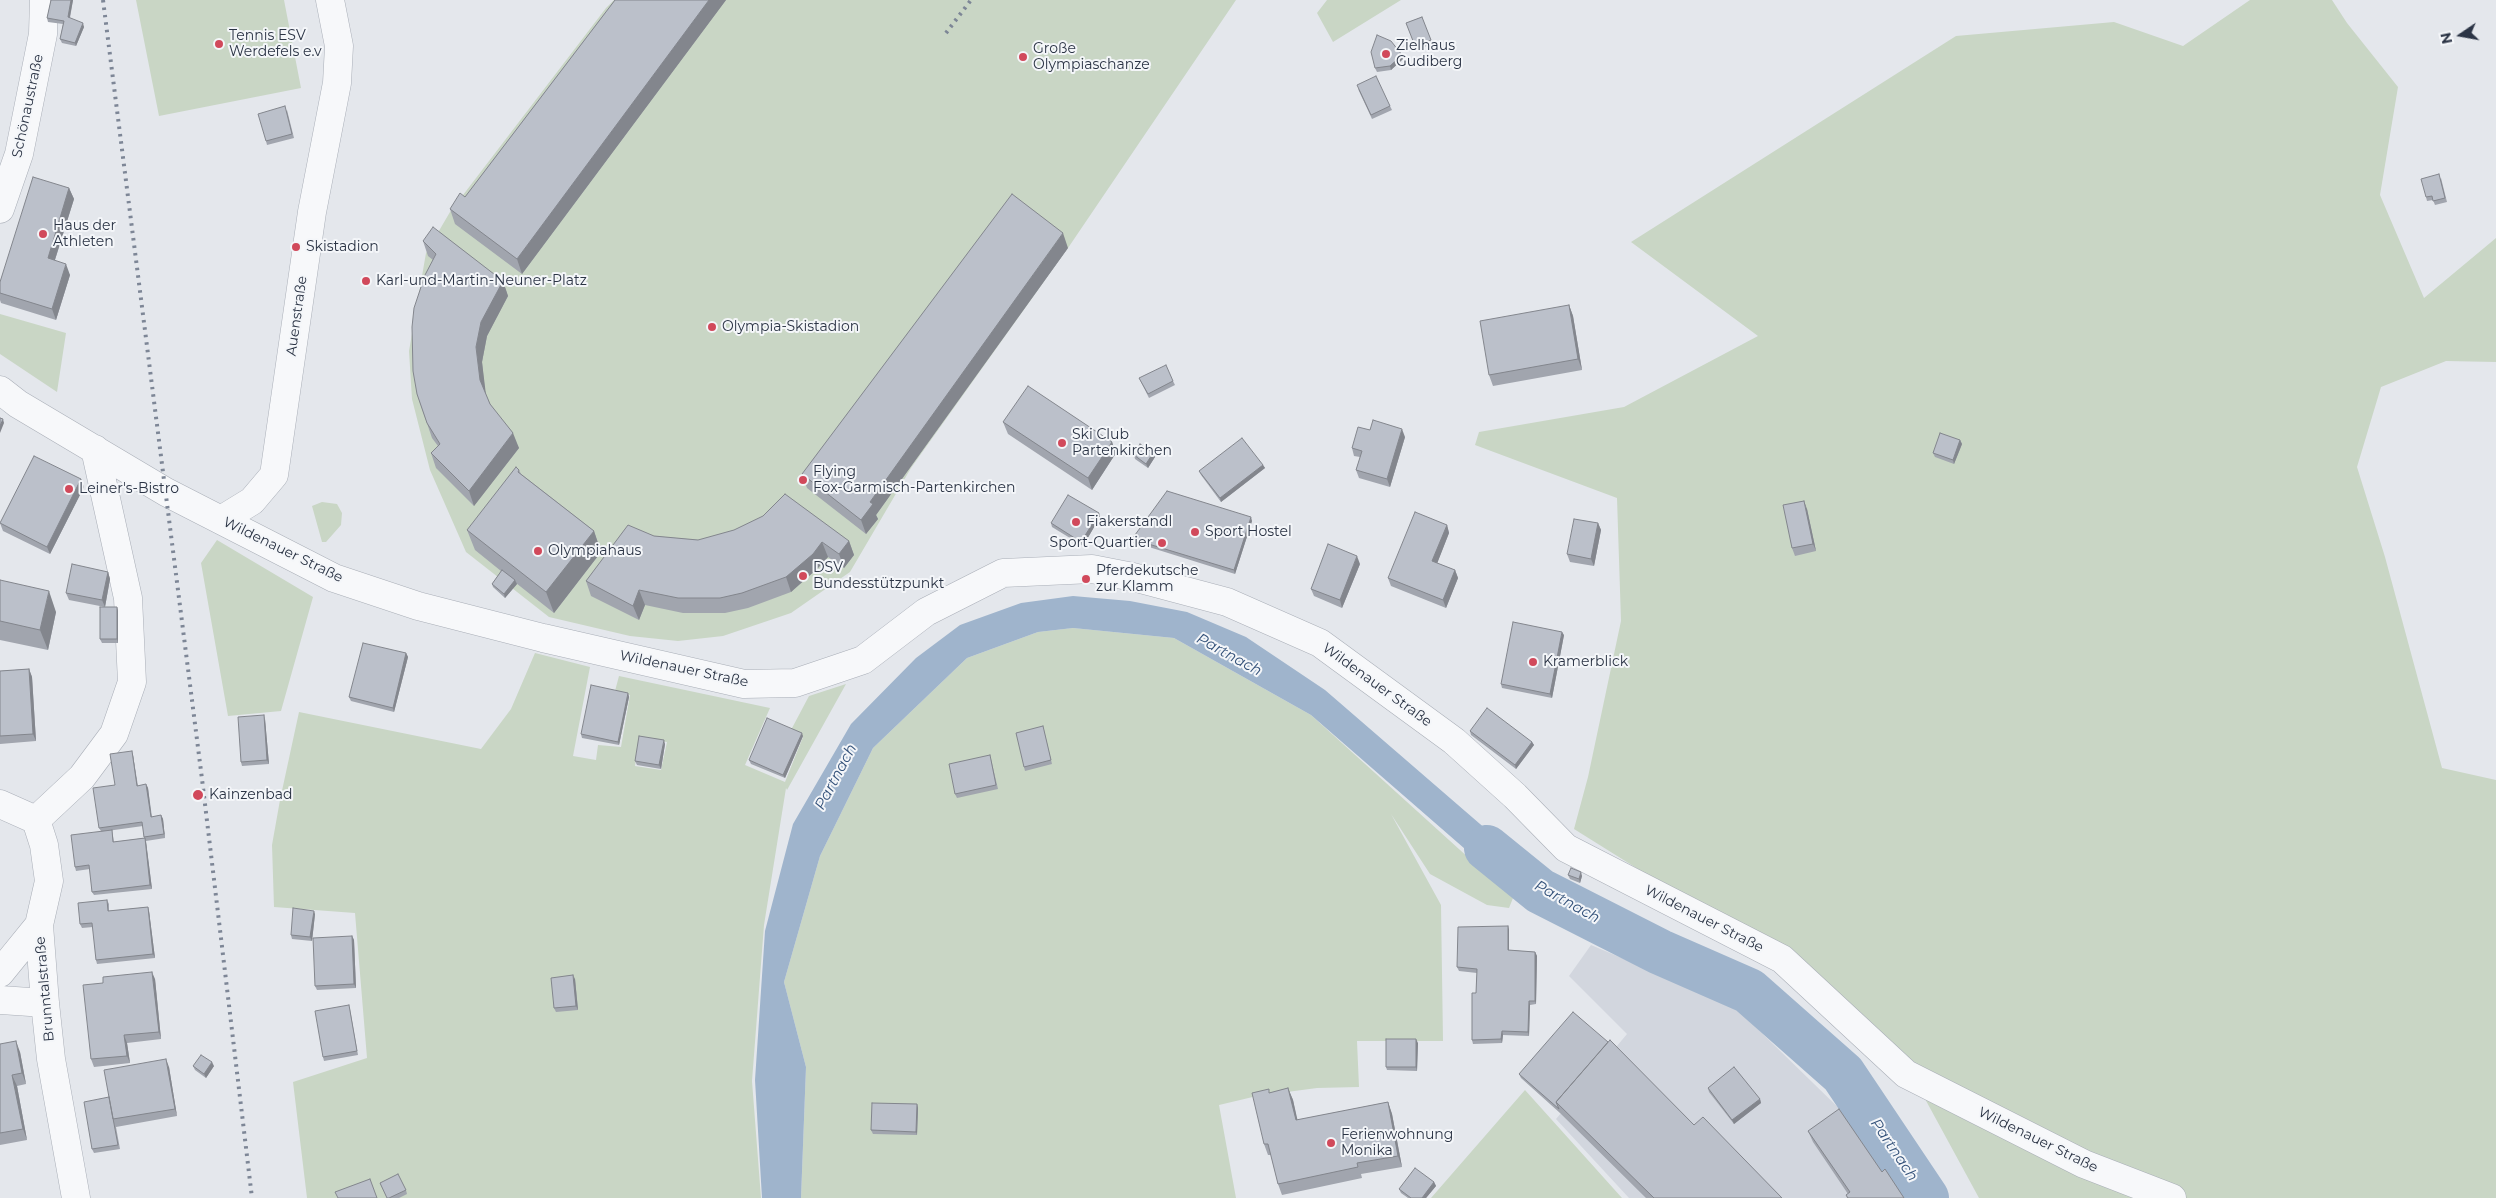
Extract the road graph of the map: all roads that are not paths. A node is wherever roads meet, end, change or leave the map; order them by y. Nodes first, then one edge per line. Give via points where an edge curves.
1 (44, 0) edge
2 (330, 0) edge
3 (0, 209) edge
4 (0, 390) edge
5 (95, 450) junction
6 (221, 520) junction
7 (0, 804) edge
8 (36, 820) junction
9 (39, 925) junction
10 (0, 973) edge
11 (0, 1000) edge
12 (45, 1003) junction
13 (76, 1198) edge
14 (2172, 1198) edge

1 - 3 street, Schönaustraße via 43,34 18,154
2 - 6 street, Auenstraße via 339,46 338,83 312,212 274,475 252,502
4 - 5 street, Wildenauer Straße
5 - 6 street, Wildenauer Straße
5 - 8 street via 128,598 132,682 114,734 82,776
6 - 14 street, Wildenauer Straße via 334,578 418,606 744,684 795,684 863,660 926,612 1003,573 1092,570 1133,577 1227,602 1320,643 1454,741 1566,848 1782,959 1906,1074 2084,1164
7 - 8 street
8 - 9 street, Brunntalstraße via 44,845 49,880
9 - 10 street
9 - 12 street, Brunntalstraße
11 - 12 street
12 - 13 street, Brunntalstraße via 51,1059

